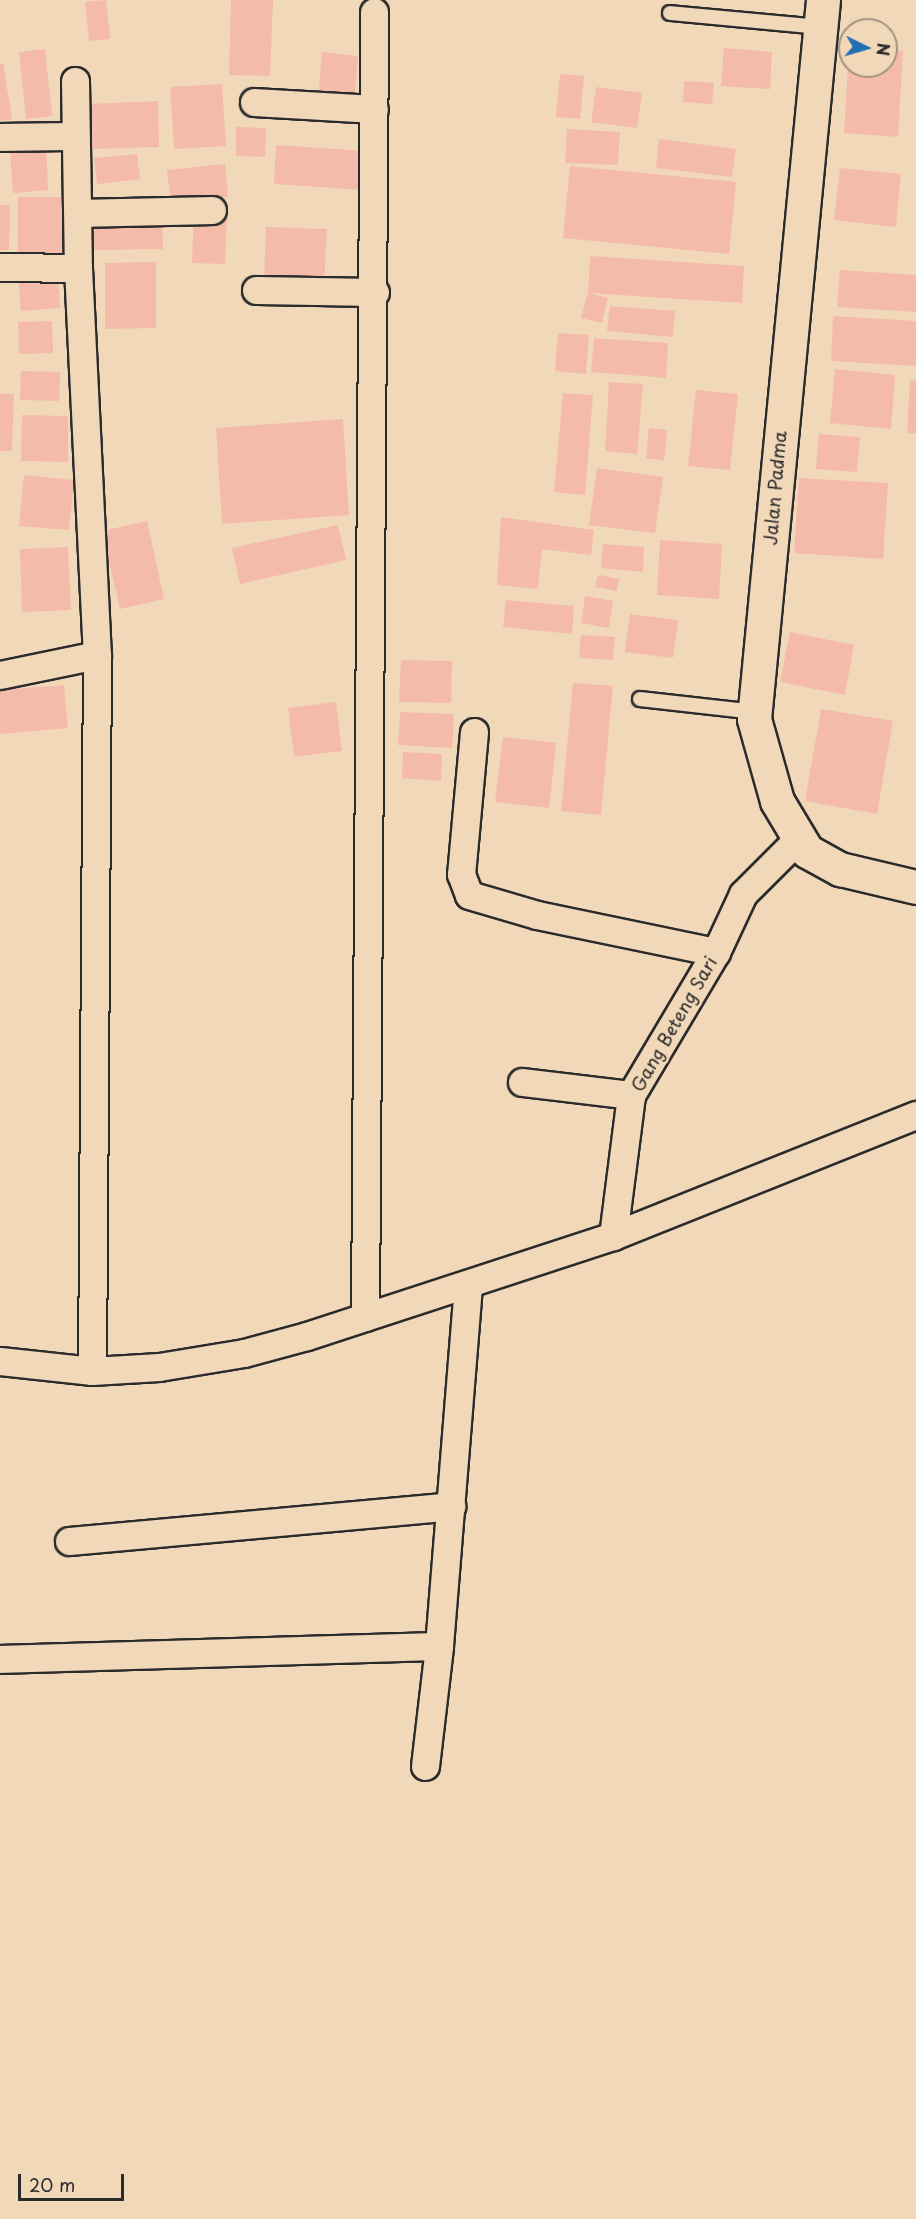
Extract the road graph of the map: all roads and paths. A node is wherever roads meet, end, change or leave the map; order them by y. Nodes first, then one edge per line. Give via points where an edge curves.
1 (374, 12) dead end
2 (670, 13) dead end
3 (822, 14) edge
4 (75, 81) dead end
5 (254, 102) dead end
6 (374, 109) junction
7 (75, 136) junction
8 (0, 137) edge
9 (212, 210) dead end
10 (78, 213) junction
11 (0, 267) edge
12 (78, 268) junction
13 (256, 290) dead end
14 (375, 292) junction
15 (97, 655) junction
16 (0, 675) edge
17 (640, 699) dead end
18 (755, 712) junction
19 (474, 732) dead end
20 (799, 838) junction
21 (916, 886) edge
22 (716, 952) junction
23 (522, 1082) dead end
24 (631, 1095) junction
25 (916, 1114) edge
26 (613, 1236) junction
27 (468, 1285) junction
28 (365, 1317) junction
29 (0, 1361) edge
30 (92, 1371) junction
31 (451, 1506) junction
32 (69, 1541) dead end
33 (439, 1646) junction
34 (0, 1659) edge
35 (425, 1766) dead end

1 - 6 street
2 - 3 lane
3 - 18 street, Jalan Padma
4 - 7 street
5 - 6 street
6 - 14 street
7 - 8 street
7 - 10 street
9 - 10 street
10 - 12 street
11 - 12 street
12 - 15 street
13 - 14 street
14 - 28 street
15 - 16 street
15 - 30 street
17 - 18 lane
18 - 20 street, Jalan Padma via 764,763 777,801
19 - 22 street via 461,874 469,895 537,915
20 - 21 street, Jalan Padma via 807,851 840,869
20 - 22 street, Gang Beteng Sari via 743,894
22 - 24 street, Gang Beteng Sari
23 - 24 street
24 - 26 street, Gang Beteng Sari
25 - 26 street
26 - 27 street
27 - 28 street
27 - 31 street
28 - 30 street via 244,1353 159,1368
29 - 30 street
31 - 32 street
31 - 33 street
33 - 34 street
33 - 35 street

